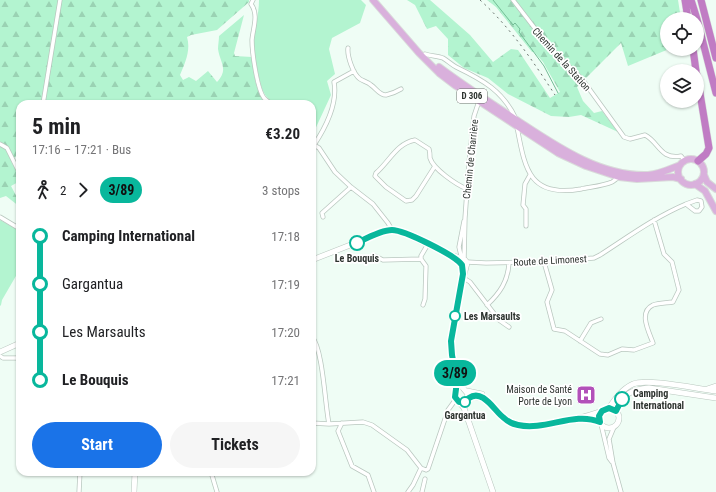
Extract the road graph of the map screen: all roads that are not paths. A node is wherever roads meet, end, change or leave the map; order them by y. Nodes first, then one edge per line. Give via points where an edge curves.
1 (60, 0) edge
2 (373, 0) edge
3 (378, 0) edge
4 (513, 0) edge
5 (685, 0) edge
6 (691, 0) edge
7 (700, 0) edge
8 (252, 2) edge
9 (687, 12) edge
10 (695, 12) edge
11 (712, 43) junction
12 (704, 46) edge
13 (348, 48) dead end
14 (716, 53) edge
15 (425, 54) junction
16 (716, 58) edge
17 (354, 71) junction
18 (401, 89) dead end
19 (716, 93) edge
20 (44, 100) edge
21 (266, 100) edge
22 (479, 101) junction
23 (702, 108) edge
24 (517, 123) junction
25 (316, 141) edge
26 (0, 144) edge
27 (316, 146) edge
28 (698, 161) junction
29 (682, 163) junction
30 (16, 166) edge
31 (435, 166) junction
32 (530, 175) junction
33 (704, 175) junction
34 (619, 176) junction
35 (681, 179) junction
36 (695, 184) junction
37 (351, 187) junction
38 (467, 189) junction
39 (716, 189) edge
40 (686, 204) junction
41 (716, 211) edge
42 (0, 217) edge
43 (322, 217) dead end
44 (465, 218) junction
45 (654, 220) junction
46 (526, 226) dead end
47 (16, 227) edge
48 (392, 230) junction
49 (428, 244) junction
50 (375, 256) dead end
51 (316, 258) edge
52 (421, 259) junction
53 (464, 262) junction
54 (544, 262) junction
55 (509, 263) junction
56 (463, 275) junction
57 (423, 305) dead end
58 (487, 305) junction
59 (601, 319) dead end
60 (509, 327) dead end
61 (316, 340) edge
62 (580, 341) junction
63 (16, 344) edge
64 (1, 349) edge
65 (0, 356) edge
66 (16, 358) edge
67 (457, 381) junction
68 (716, 386) edge
69 (465, 390) junction
70 (706, 390) junction
71 (716, 391) edge
72 (716, 398) edge
73 (458, 399) junction
74 (467, 399) junction
75 (464, 408) junction
76 (609, 408) junction
77 (495, 409) junction
78 (602, 411) junction
79 (616, 411) junction
80 (576, 419) junction
81 (316, 423) edge
82 (342, 423) junction
83 (600, 423) junction
84 (329, 424) junction
85 (614, 426) junction
86 (613, 463) junction
87 (421, 468) junction
88 (80, 476) edge
89 (135, 476) edge
90 (212, 476) edge
91 (425, 479) dead end
92 (79, 492) edge
93 (134, 492) edge
94 (217, 492) edge
95 (374, 492) edge
96 (408, 492) edge
97 (422, 492) edge
98 (493, 492) edge
99 (621, 492) edge

1 - 20 street
2 - 22 main road, D 306 via 429,63
3 - 15 main road, D 306
4 - 29 street, Chemin de la Station via 550,48 582,79 624,136 630,139 645,135 663,153 681,156
5 - 9 highway
6 - 10 highway
7 - 11 highway
8 - 21 street via 255,12 252,42 258,79
11 - 14 highway
11 - 16 highway
12 - 19 highway
13 - 17 street
15 - 24 main road, D 306 via 436,65
15 - 24 street via 442,58 489,84 502,96
17 - 18 street via 359,78 371,84 380,93 386,95
17 - 25 street via 334,82 335,96 332,107 324,129
22 - 24 main road, D 306
22 - 38 street, Chemin de Charrière via 474,116
23 - 28 highway via 709,148
24 - 29 main road, D 306 via 574,156 606,168 648,175 663,172
24 - 32 street via 524,162
24 - 34 main road, D 306 via 572,160
26 - 30 street via 7,148
27 - 37 street
28 - 29 main road via 691,159
28 - 33 main road via 703,167
29 - 35 main road via 678,172
31 - 31 street via 430,160 429,149 413,140 399,148 375,176 386,187 409,201 416,196
31 - 38 street
32 - 34 street via 536,182 557,191 612,182
32 - 46 street via 525,184 522,205 526,209
33 - 36 main road
33 - 39 main road via 707,182
34 - 35 main road, D 306 via 637,179
35 - 36 main road via 687,184
36 - 41 main road via 705,191
37 - 43 street via 322,213
37 - 48 street via 373,204
38 - 44 street, Chemin de Charrière
40 - 40 street, Route de Limonest via 695,211 702,207 702,202 697,200
40 - 45 street, Route de Limonest
42 - 47 street
44 - 53 street, Chemin de Charrière
44 - 53 street, Chemin de Charrière via 459,247
45 - 54 street, Route de Limonest via 594,258
45 - 62 street via 664,254 672,262 679,290 673,302 653,305 646,311 644,318 653,343 634,350 622,349 608,355 600,354
48 - 49 street
48 - 51 street via 386,230
49 - 52 street
49 - 53 street
50 - 52 street via 383,260
52 - 57 street via 426,266
53 - 55 street, Route de Limonest
53 - 56 street, Chemin de Charrière
54 - 55 street, Route de Limonest
54 - 62 street via 552,290 548,302 554,329 565,331
55 - 58 street via 503,287
56 - 58 street
56 - 67 street, Chemin de Charrière via 451,341
58 - 60 street via 499,320
59 - 62 street via 591,323
61 - 84 street
63 - 64 street
65 - 66 street
67 - 69 street, Chemin de Charrière
67 - 73 street, Chemin de Charrière
68 - 70 street
69 - 73 street via 459,390
69 - 74 street
69 - 77 street via 486,396
70 - 71 street
70 - 76 street via 642,382 623,390
72 - 79 street via 640,388 627,394
73 - 74 street
73 - 75 street
73 - 87 street via 448,410 428,469
74 - 75 street
74 - 77 street via 476,396 483,398
75 - 98 street
76 - 78 street
76 - 79 street
77 - 80 street via 515,424 531,427
78 - 80 street
78 - 83 street via 599,416
79 - 85 street via 618,419
80 - 83 street via 590,419
81 - 84 street
82 - 84 street
82 - 87 street via 363,422 372,425 407,450
82 - 95 street via 338,431 349,460 352,466 368,475
83 - 85 street via 607,428
83 - 86 street via 609,458
85 - 86 street via 609,439
86 - 99 street
87 - 96 street
88 - 92 street
89 - 93 street
90 - 94 street
91 - 97 street

